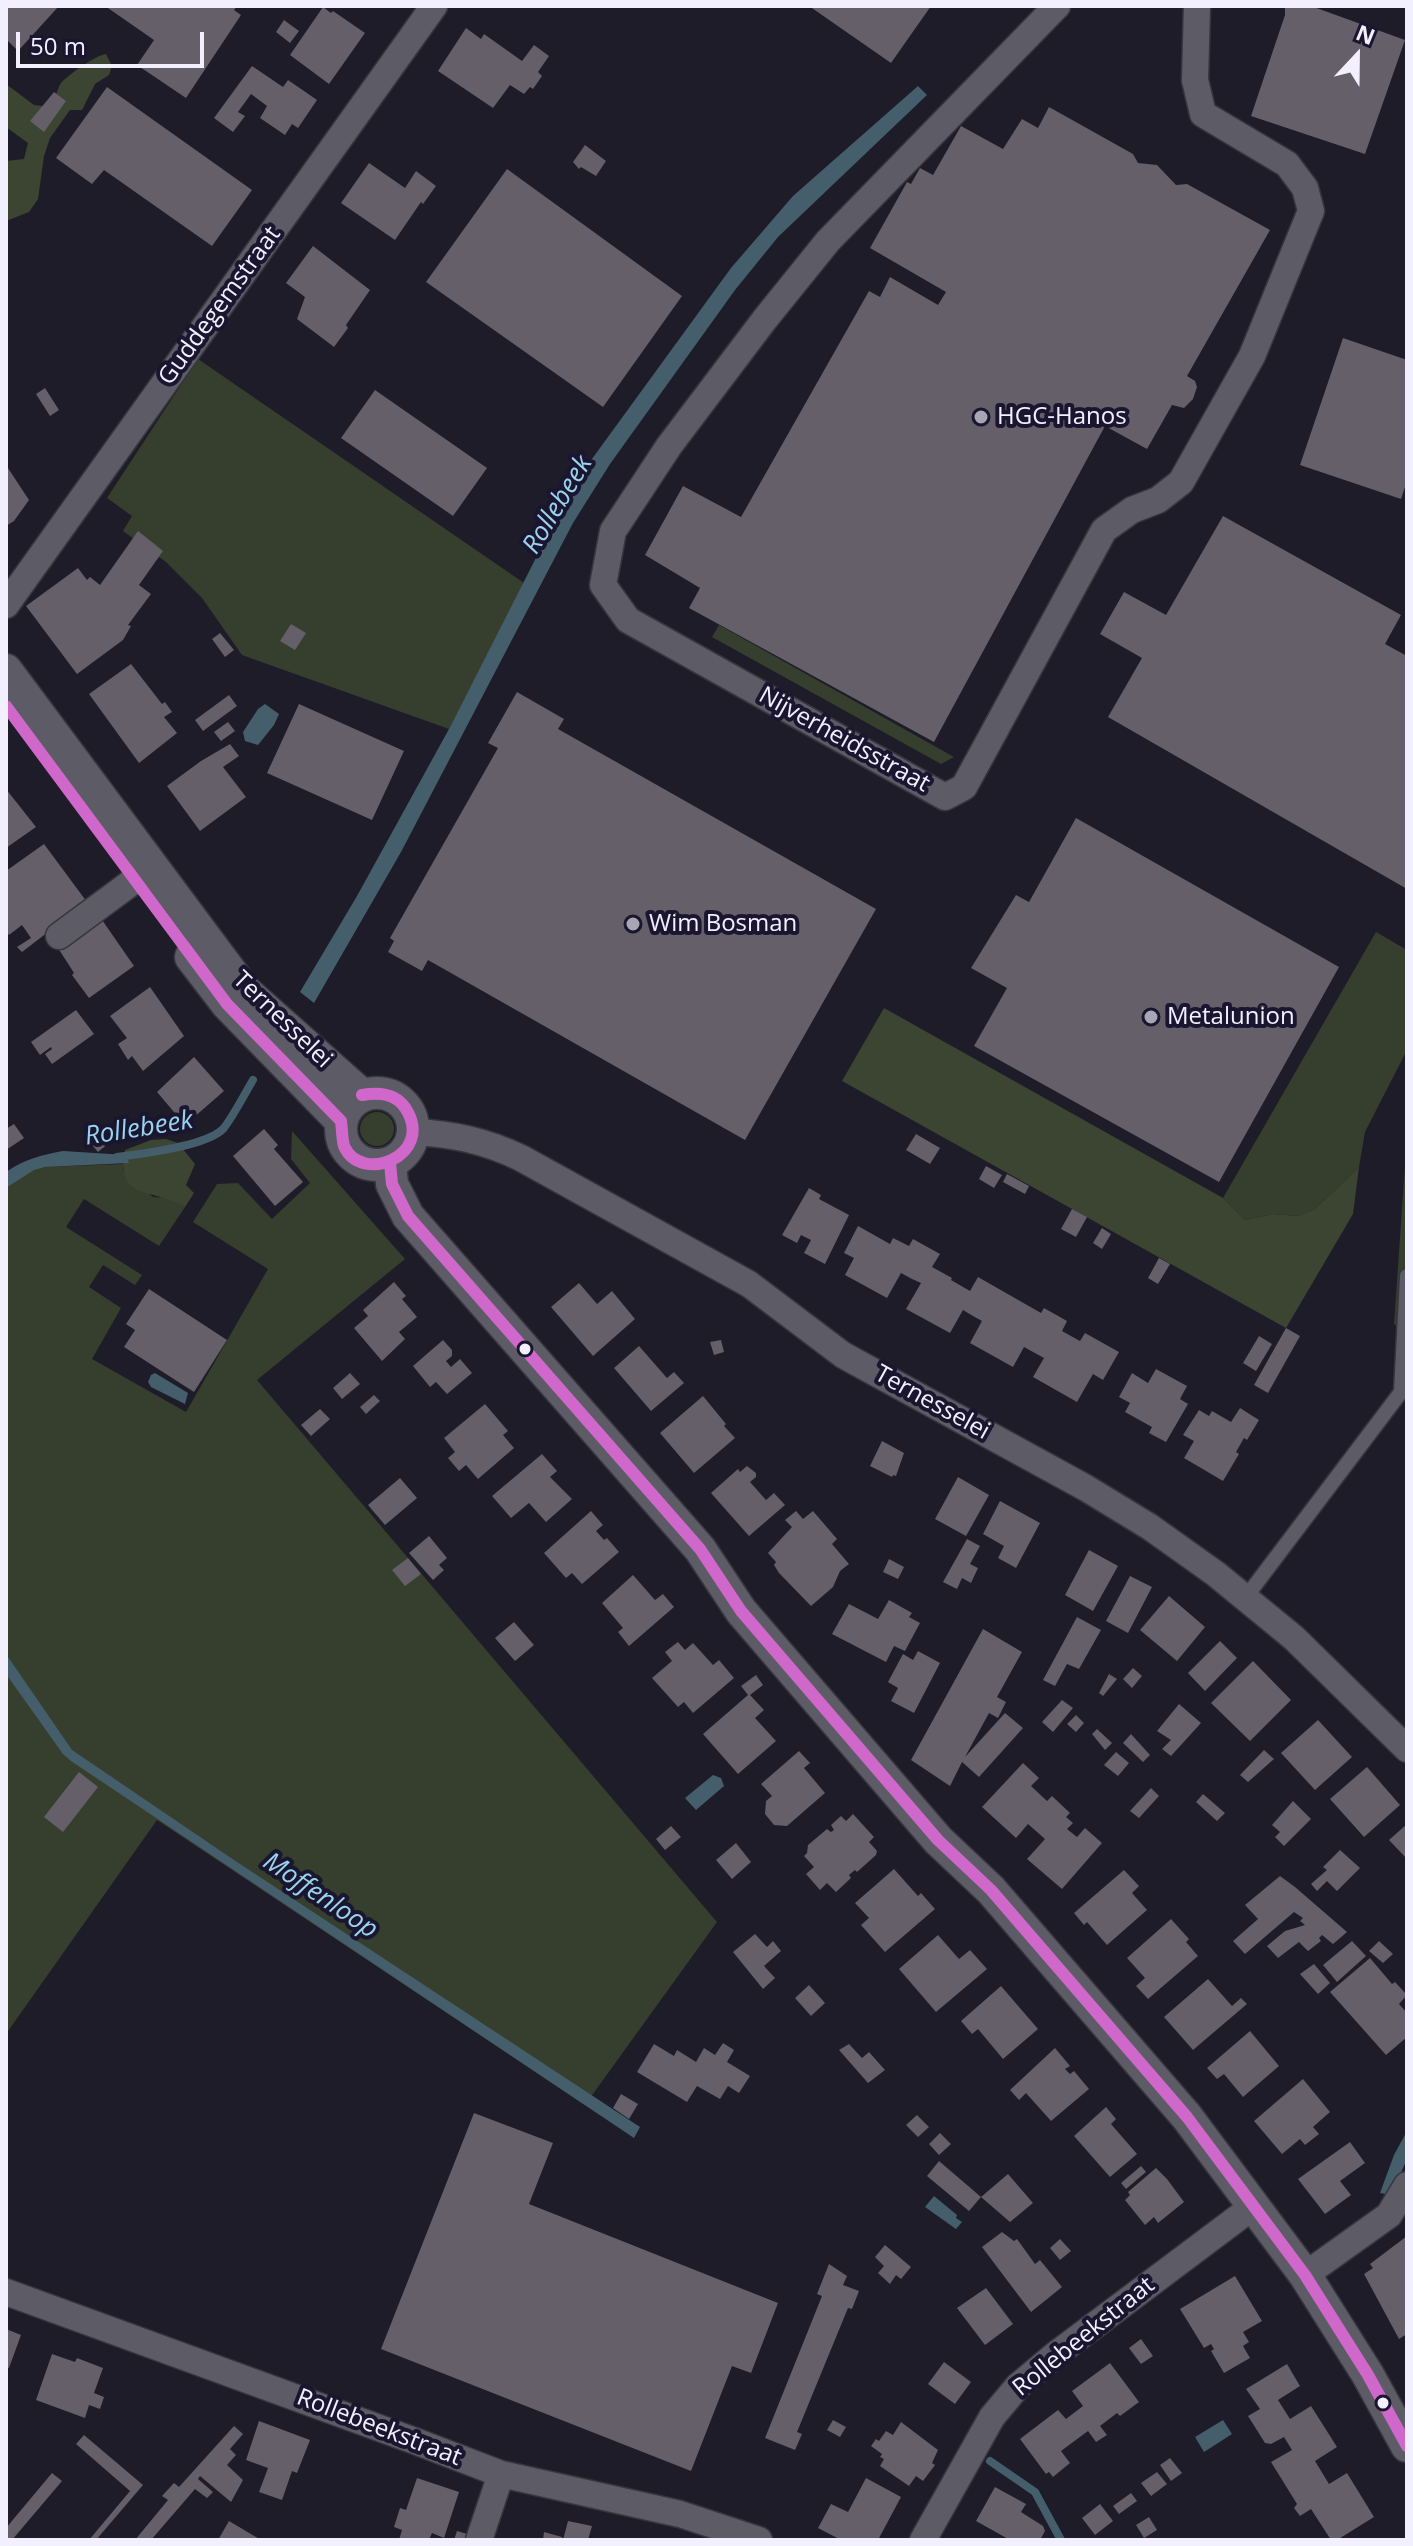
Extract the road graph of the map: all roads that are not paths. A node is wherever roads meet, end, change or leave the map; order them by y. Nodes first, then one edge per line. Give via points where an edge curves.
1 (434, 6) edge
2 (1057, 6) edge
3 (1197, 6) edge
4 (6, 605) edge
5 (6, 670) edge
6 (6, 706) edge
7 (142, 874) junction
8 (59, 936) dead end
9 (362, 1095) junction
10 (341, 1121) junction
11 (414, 1132) junction
12 (390, 1163) junction
13 (1407, 1276) edge
14 (1246, 1597) junction
15 (1407, 1749) edge
16 (1407, 2185) edge
17 (1255, 2205) junction
18 (1305, 2275) junction
19 (6, 2292) edge
20 (1407, 2446) edge
21 (501, 2474) junction
22 (479, 2540) edge
23 (759, 2540) edge
24 (923, 2540) edge

1 - 4 street, Guddegemstraat
2 - 3 street, Nijverheidsstraat via 828,241 765,319 669,446 613,531 603,585 628,620 945,797 964,787 1104,530 1181,482 1252,356 1311,211 1305,188 1287,164 1203,114 1195,80
5 - 7 street, Ternesselei
6 - 7 street, Ternesselei
7 - 8 street
7 - 9 street, Ternesselei via 245,991
7 - 10 street, Ternesselei via 227,1004
9 - 10 street
9 - 11 street via 374,1092 398,1099 413,1119
10 - 12 street, Ternesselei via 343,1143 358,1160
11 - 12 street via 402,1156
11 - 14 street, Ternesselei via 495,1145 749,1284 843,1355 1119,1507
12 - 17 street via 392,1184 408,1216 700,1549 741,1611 938,1840 991,1890 1187,2117
13 - 14 lane via 1401,1392
14 - 15 street, Ternesselei
16 - 18 street via 1389,2215
17 - 18 street
17 - 24 street, Rollebeekstraat via 1018,2386 992,2417
18 - 20 street
19 - 21 street, Rollebeekstraat
21 - 22 street
21 - 23 street, Rollebeekstraat via 680,2514

